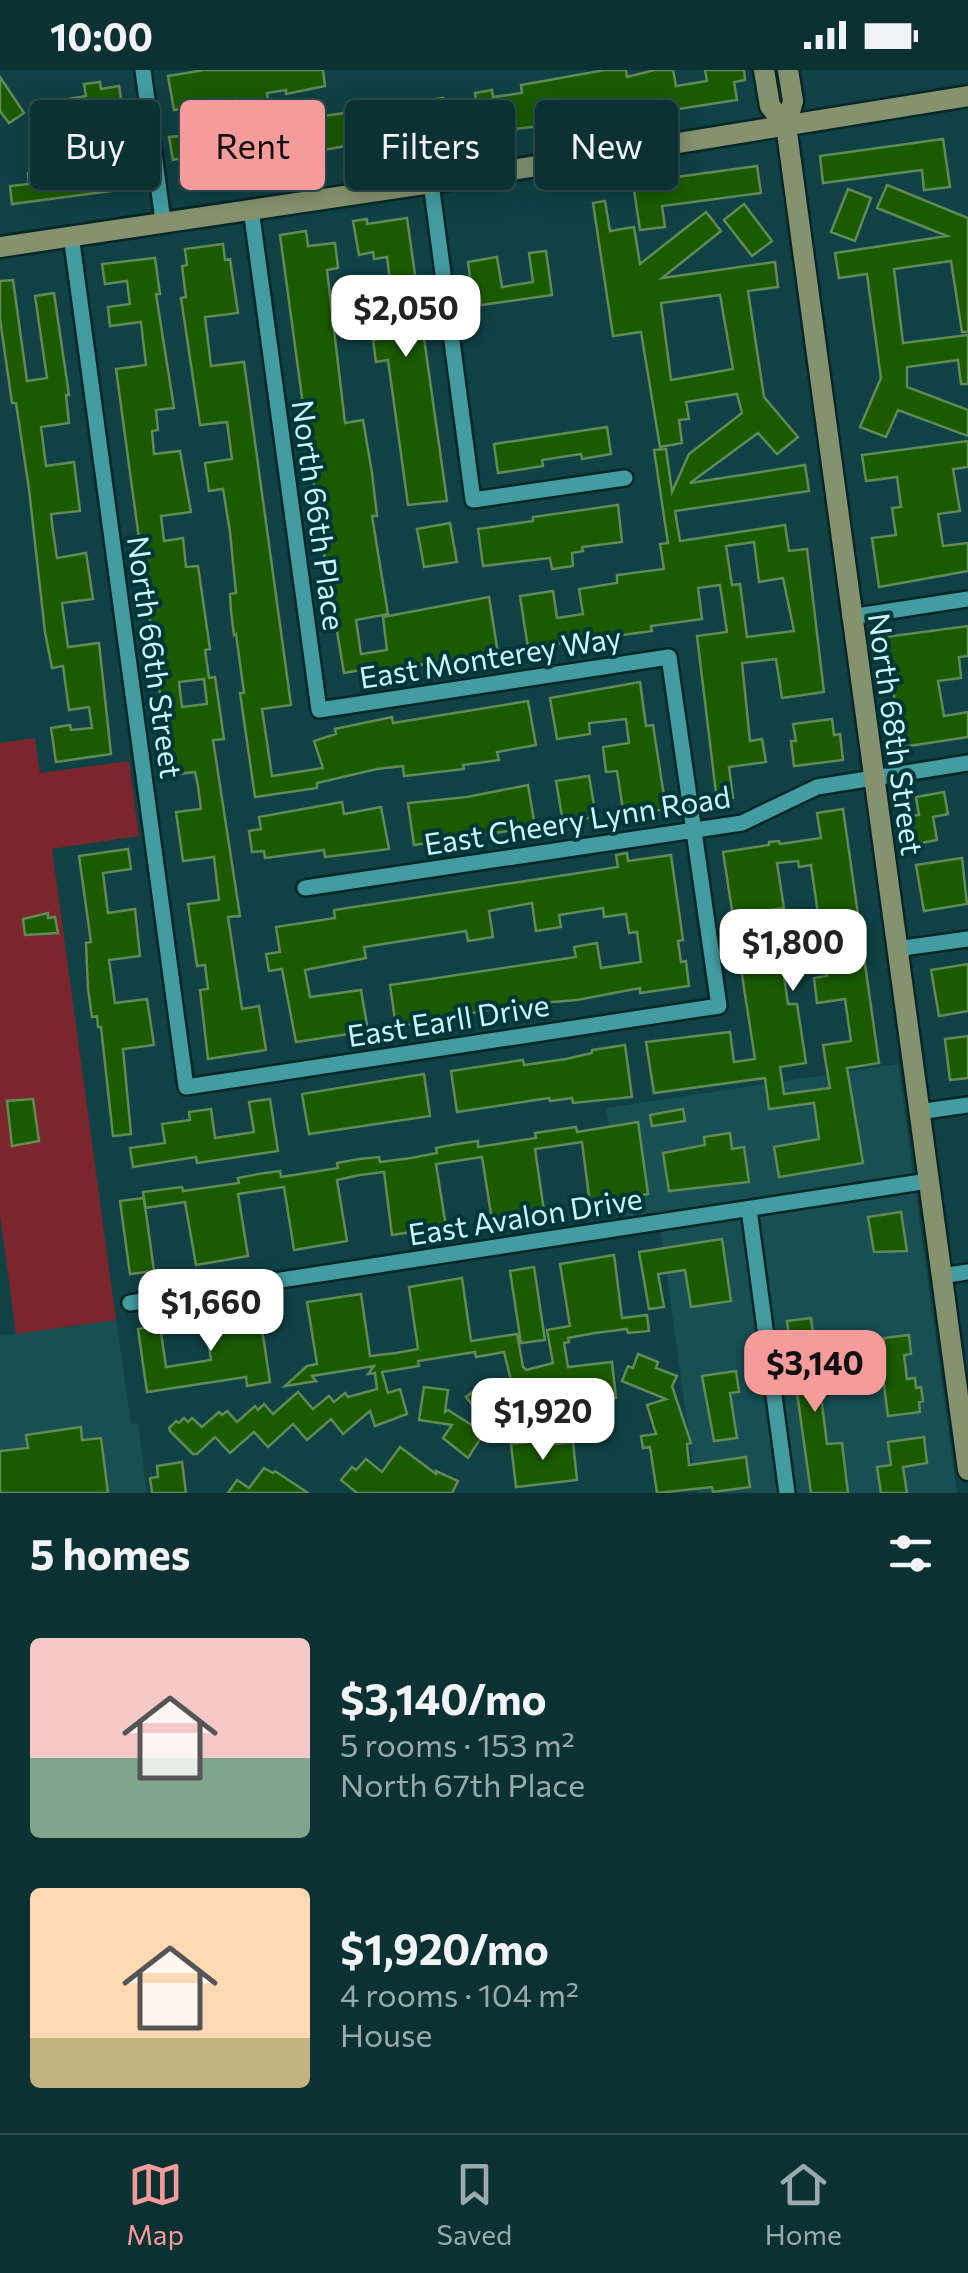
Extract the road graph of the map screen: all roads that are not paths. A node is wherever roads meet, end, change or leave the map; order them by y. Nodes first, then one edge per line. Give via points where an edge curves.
1 (142, 70) edge
2 (764, 70) edge
3 (788, 70) edge
4 (968, 96) edge
5 (786, 126) junction
6 (515, 169) edge
7 (378, 190) edge
8 (432, 190) edge
9 (251, 209) junction
10 (163, 221) junction
11 (71, 235) junction
12 (0, 246) edge
13 (625, 478) dead end
14 (968, 599) edge
15 (850, 617) junction
16 (319, 710) joint
17 (968, 764) edge
18 (873, 778) junction
19 (694, 831) junction
20 (305, 888) dead end
21 (968, 939) edge
22 (896, 949) junction
23 (186, 1087) joint
24 (968, 1104) edge
25 (918, 1112) junction
26 (928, 1181) junction
27 (749, 1209) junction
28 (968, 1272) edge
29 (941, 1276) junction
30 (130, 1302) dead end
31 (968, 1470) edge
32 (787, 1493) edge

1 - 10 street
2 - 5 main road, North 68th Street via 770,106
3 - 5 main road, North 68th Street via 792,101
4 - 5 main road
5 - 6 main road
5 - 15 main road, North 68th Street
7 - 9 main road
8 - 13 street via 472,500
9 - 10 main road
9 - 16 street, North 66th Place
10 - 11 main road
11 - 12 main road
11 - 23 street, North 66th Street
14 - 15 street
15 - 18 main road, North 68th Street
16 - 19 street, East Monterey Way via 668,657
17 - 18 street, East Cheery Lynn Road
18 - 19 street, East Cheery Lynn Road via 816,787 742,824
18 - 22 main road, North 68th Street
19 - 20 street, East Cheery Lynn Road
19 - 23 street, East Earll Drive via 719,1006
21 - 22 street
22 - 25 main road, North 68th Street
24 - 25 street
25 - 26 main road, North 68th Street
26 - 27 street, East Avalon Drive
26 - 29 main road, North 68th Street
27 - 30 street, East Avalon Drive
27 - 32 street
28 - 29 street
29 - 31 main road, North 68th Street

